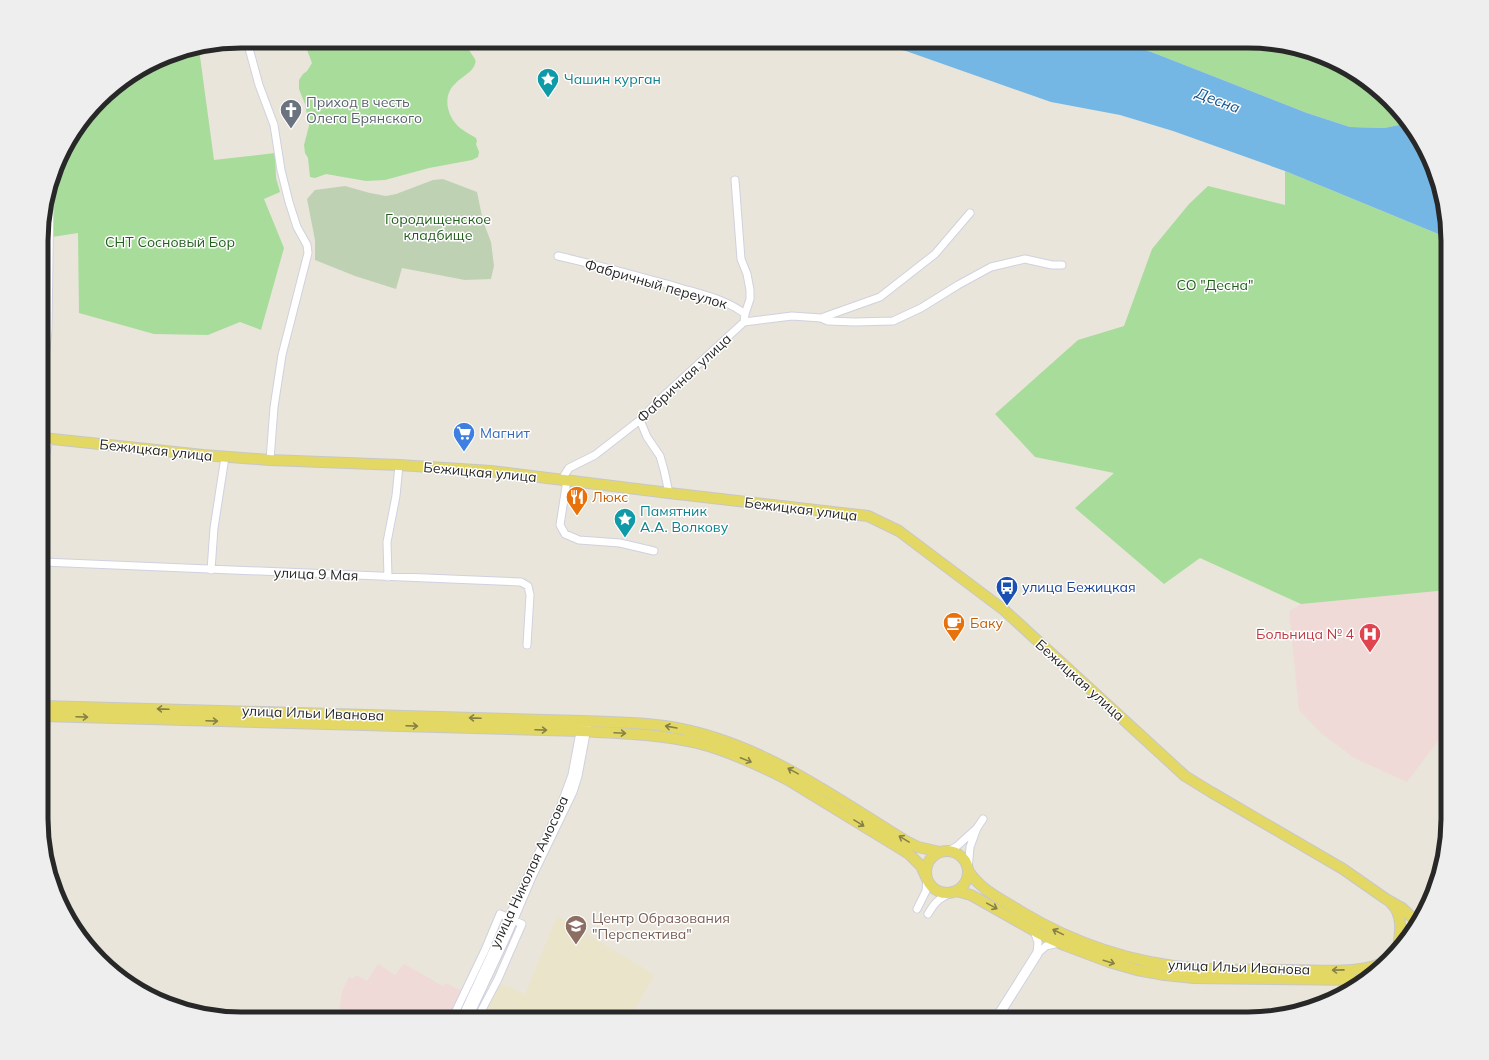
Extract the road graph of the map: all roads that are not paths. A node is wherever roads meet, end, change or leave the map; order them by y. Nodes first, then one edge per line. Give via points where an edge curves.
1 (249, 48) edge
2 (735, 180) dead end
3 (970, 213) dead end
4 (49, 223) edge
5 (48, 246) edge
6 (558, 256) dead end
7 (1062, 265) dead end
8 (745, 314) junction
9 (821, 318) junction
10 (744, 322) junction
11 (640, 420) junction
12 (48, 438) edge
13 (225, 457) junction
14 (270, 460) junction
15 (399, 465) junction
16 (565, 479) junction
17 (668, 493) junction
18 (654, 551) dead end
19 (48, 562) edge
20 (211, 570) junction
21 (388, 577) junction
22 (527, 645) dead end
23 (48, 706) edge
24 (48, 716) edge
25 (584, 726) junction
26 (983, 819) dead end
27 (977, 828) junction
28 (944, 852) junction
29 (968, 870) junction
30 (927, 879) junction
31 (956, 892) junction
32 (1386, 899) junction
33 (917, 909) dead end
34 (928, 914) dead end
35 (1414, 918) edge
36 (511, 919) junction
37 (1034, 931) junction
38 (1400, 938) edge
39 (1059, 943) junction
40 (1037, 954) junction
41 (1373, 966) edge
42 (1355, 980) edge
43 (455, 1012) edge
44 (464, 1012) edge
45 (471, 1012) edge
46 (481, 1012) edge
47 (1000, 1012) edge

1 - 14 street via 274,125 281,170 297,227 307,245 308,254 282,355 274,407
2 - 8 street via 741,259 750,290
3 - 9 street, Фабричная улица via 935,254 880,297
4 - 5 street
6 - 8 street, Фабричный переулок via 629,273 716,299
7 - 9 street, Фабричная улица via 1025,260 991,267 893,321 828,321
8 - 10 street, Фабричный переулок
9 - 10 street, Фабричная улица via 792,316
10 - 11 street, Фабричная улица
11 - 16 street, Фабричная улица via 594,455 569,468
11 - 17 street via 647,437 660,456
12 - 13 main road, Бежицкая улица
13 - 14 main road, Бежицкая улица
13 - 20 street via 214,528
14 - 15 main road, Бежицкая улица
15 - 16 main road, Бежицкая улица
15 - 21 street via 387,542
16 - 17 main road, Бежицкая улица
16 - 18 street via 560,525 565,534 579,540 620,543
17 - 32 main road, Бежицкая улица via 868,516 899,530 1004,610 1185,776 1343,869
19 - 20 street, улица 9 Мая
20 - 21 street, улица 9 Мая
21 - 22 street, улица 9 Мая via 521,582 528,586 530,594
25 -> 23 main road, улица Ильи Иванова
24 -> 25 main road, улица Ильи Иванова
28 -> 25 main road via 918,847 906,841 814,784 752,751 700,733 670,727 636,723
25 -> 30 main road via 669,738 747,760 804,789 909,854 921,866
25 - 36 street, улица Николая Амосова via 567,790
26 - 27 street
27 - 28 street via 956,847
27 - 29 street via 970,847
28 - 29 main road via 959,855 964,859
28 - 30 main road via 934,856 927,866
29 - 31 main road via 966,883
41 -> 29 main road, улица Ильи Иванова via 1330,970 1195,968 1138,960 1089,945 1045,926 980,886
30 - 31 main road via 930,885 942,893
30 - 33 street via 926,891
31 - 34 street via 939,898
31 -> 37 main road, улица Ильи Иванова via 976,897
32 - 35 main road
32 - 38 main road via 1394,906 1399,916
36 - 43 street via 500,914
36 - 44 street, улица Николая Амосова
36 - 45 street, улица Николая Амосова
36 - 46 street via 522,924
37 - 39 main road, улица Ильи Иванова
37 - 40 street via 1038,942
39 - 40 street via 1046,946
39 -> 42 main road, улица Ильи Иванова via 1109,962 1165,975 1219,979
40 - 47 street

